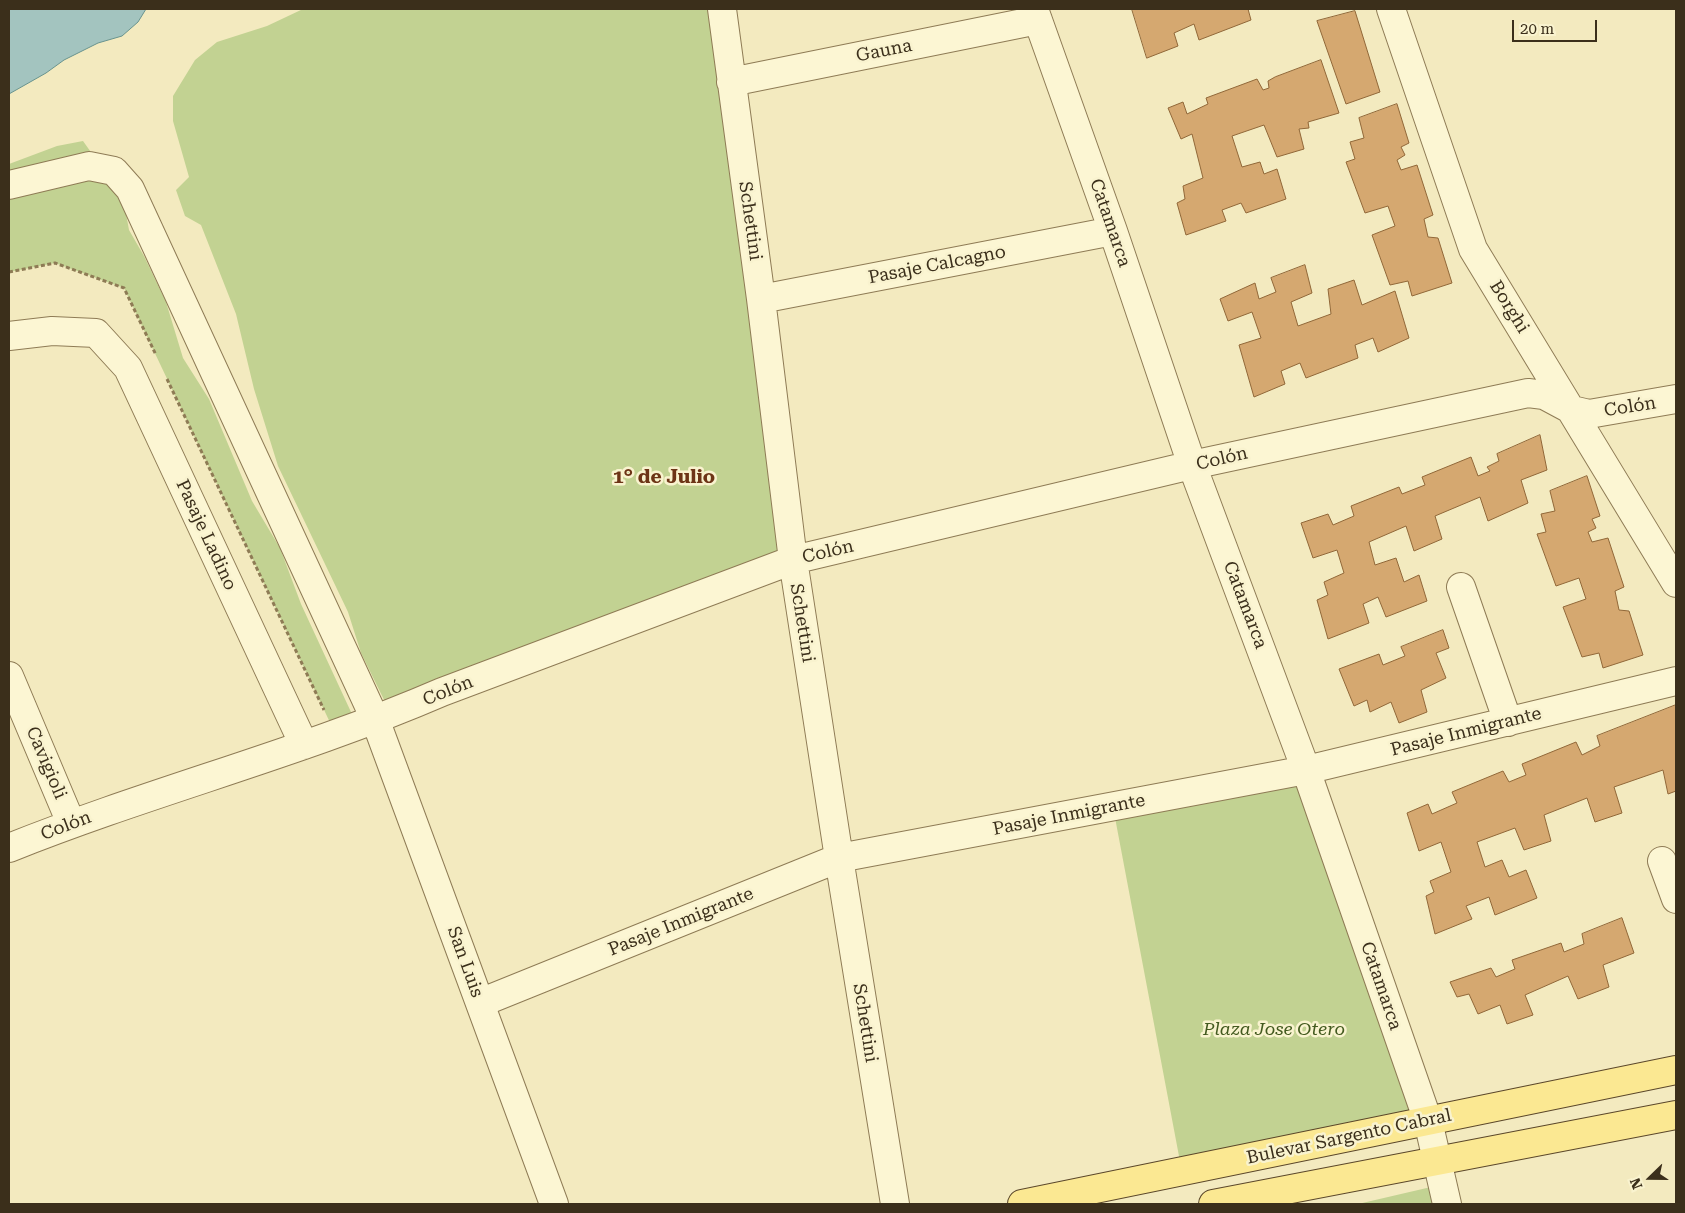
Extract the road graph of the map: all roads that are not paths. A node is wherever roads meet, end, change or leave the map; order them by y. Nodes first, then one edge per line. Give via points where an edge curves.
1 (722, 9) edge
2 (1391, 9) edge
3 (1036, 14) edge
4 (731, 82) junction
5 (9, 185) edge
6 (1113, 231) junction
7 (760, 299) junction
8 (9, 336) edge
9 (1676, 399) edge
10 (1572, 410) junction
11 (1192, 466) junction
12 (793, 560) junction
13 (1676, 583) edge
14 (1461, 587) dead end
15 (9, 676) edge
16 (1676, 681) edge
17 (375, 719) junction
18 (1508, 722) junction
19 (304, 745) junction
20 (1306, 770) junction
21 (71, 823) junction
22 (9, 848) edge
23 (839, 858) junction
24 (1662, 861) dead end
25 (1676, 899) edge
26 (480, 1003) junction
27 (1676, 1070) edge
28 (1676, 1115) edge
29 (1428, 1121) junction
30 (1437, 1160) junction
31 (554, 1204) edge
32 (895, 1204) edge
33 (1022, 1204) edge
34 (1213, 1204) edge
35 (1446, 1204) edge

1 - 4 street, Schettini
2 - 10 street, Borghi via 1473,249
3 - 4 street, Gauna
3 - 6 street, Catamarca
4 - 7 street, Schettini
5 - 17 street, San Luis via 89,166 114,171 130,189
6 - 7 street, Pasaje Calcagno
6 - 11 street, Catamarca
7 - 12 street, Schettini
8 - 19 street, Pasaje Ladino via 52,331 96,333 128,368
9 - 10 street, Colón via 1588,414
10 - 11 street, Colón via 1544,395 1528,393
10 - 13 street, Borghi
11 - 12 street, Colón
11 - 20 street, Catamarca
12 - 17 street, Colón
12 - 23 street, Schettini
14 - 18 street
15 - 21 street, Cavigioli
16 - 18 street, Pasaje Inmigrante
17 - 19 street, Colón
17 - 26 street, San Luis
18 - 20 street, Pasaje Inmigrante
19 - 21 street, Colón
20 - 23 street, Pasaje Inmigrante
20 - 29 street, Catamarca
21 - 22 street, Colón
23 - 26 street, Pasaje Inmigrante
23 - 32 street, Schettini
24 - 25 street
26 - 31 street, San Luis
27 - 29 main road, Bulevar Sargento Cabral
28 - 30 main road
29 - 30 street, Catamarca
29 - 33 main road, Bulevar Sargento Cabral
30 - 34 main road
30 - 35 street, Catamarca

